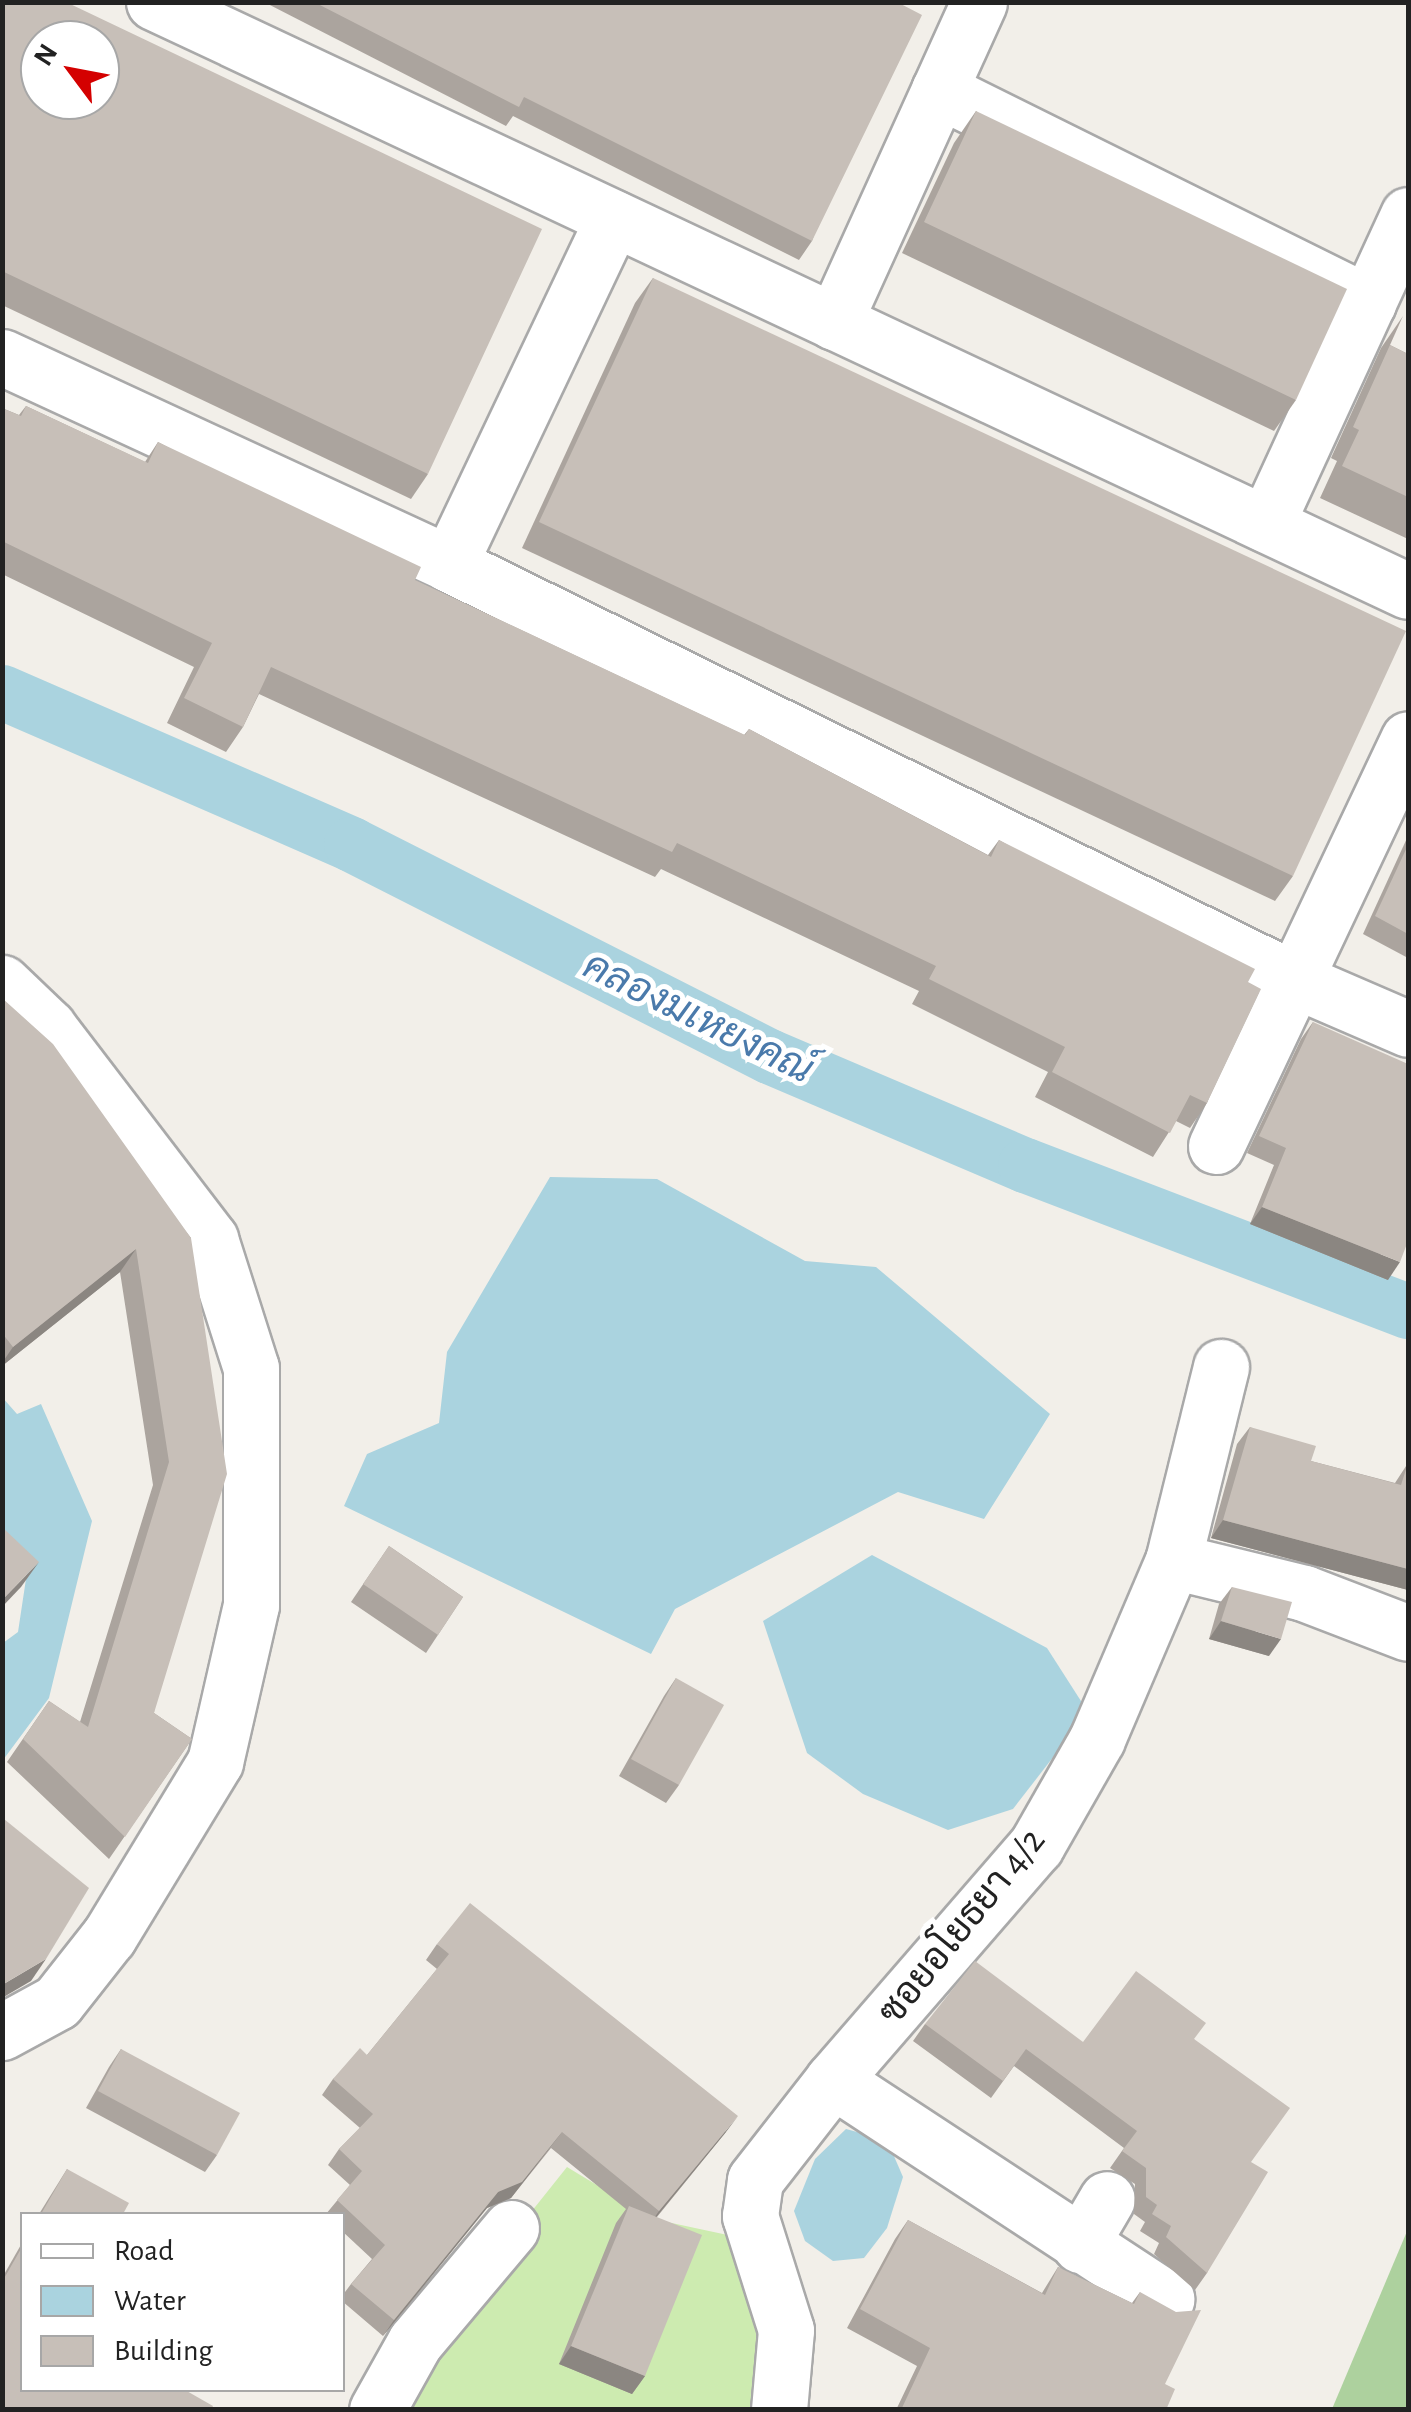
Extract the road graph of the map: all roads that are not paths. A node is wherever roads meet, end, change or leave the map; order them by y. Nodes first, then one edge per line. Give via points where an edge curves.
1 (154, 2) edge
2 (978, 3) edge
3 (939, 90) junction
4 (1408, 215) edge
5 (613, 218) junction
6 (1368, 303) junction
7 (834, 322) junction
8 (2, 358) edge
9 (1266, 524) junction
10 (449, 564) junction
11 (1408, 591) edge
12 (1408, 739) edge
13 (1295, 980) junction
14 (2, 983) edge
15 (1408, 1029) edge
16 (1216, 1146) dead end
17 (1221, 1367) dead end
18 (1174, 1561) junction
19 (1408, 1634) edge
20 (2, 2032) edge
21 (833, 2080) junction
22 (511, 2228) dead end
23 (1166, 2299) dead end
24 (345, 2385) edge
25 (377, 2410) edge
26 (779, 2410) edge

1 - 5 street
2 - 3 street
3 - 6 street
3 - 7 street
4 - 6 street
5 - 7 street
5 - 10 street
6 - 9 street
7 - 9 street
8 - 10 street
9 - 11 street
10 - 13 street
12 - 13 street
13 - 15 street
13 - 16 street
14 - 20 street via 48,1027 210,1239 251,1368 251,1605 215,1762 78,1976 57,2002
17 - 18 street, ซอยอโยธยา 4/2
18 - 19 street via 1304,1593
18 - 21 street, ซอยอโยธยา 4/2 via 1097,1739 1036,1846
21 - 23 street via 1094,2222
21 - 26 street, ซอยอโยธยา 4/2 via 765,2161 749,2198 756,2244 786,2330
22 - 25 street via 415,2342
24 - 25 street

